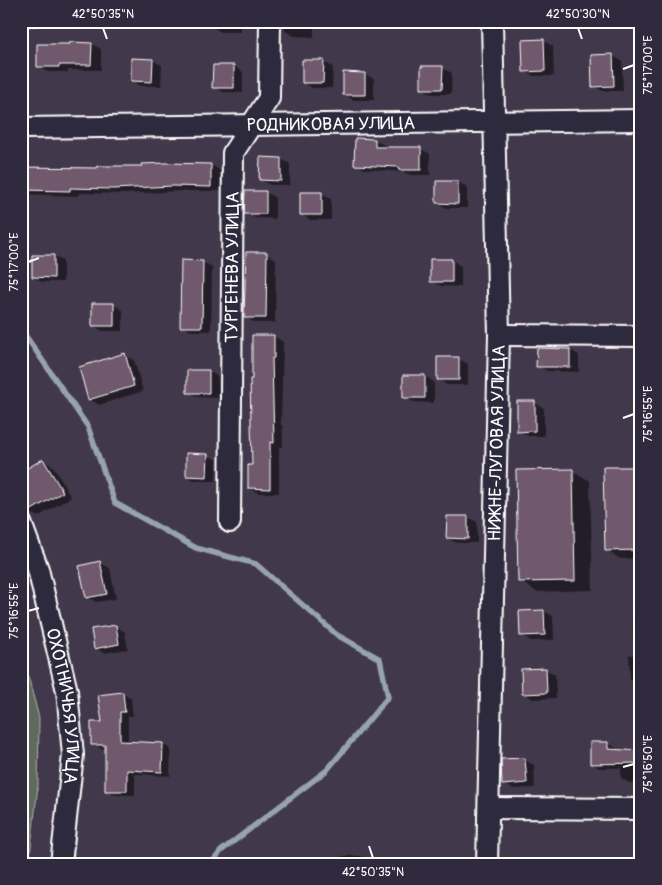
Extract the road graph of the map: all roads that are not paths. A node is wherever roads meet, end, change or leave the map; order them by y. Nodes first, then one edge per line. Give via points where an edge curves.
1 (270, 21) edge
2 (492, 21) edge
3 (641, 120) edge
4 (494, 122) junction
5 (252, 125) junction
6 (21, 128) edge
7 (499, 336) junction
8 (641, 336) edge
9 (230, 522) dead end
10 (21, 523) edge
11 (489, 808) junction
12 (641, 809) edge
13 (61, 864) edge
14 (487, 864) edge

1 - 5 street, ТУРГЕНЕВА УЛИЦА via 269,98
2 - 4 street, НИЖНЕ-ЛУГОВАЯ УЛИЦА
3 - 4 street, РОДНИКОВАЯ УЛИЦА
4 - 5 street, РОДНИКОВАЯ УЛИЦА
4 - 7 street, НИЖНЕ-ЛУГОВАЯ УЛИЦА
5 - 6 street, РОДНИКОВАЯ УЛИЦА
5 - 9 street, ТУРГЕНЕВА УЛИЦА via 233,153
7 - 8 street
7 - 11 street, НИЖНЕ-ЛУГОВАЯ УЛИЦА
10 - 13 street, ОХОТНИЧЬЯ УЛИЦА via 38,569 67,691 73,755
11 - 12 street
11 - 14 street, НИЖНЕ-ЛУГОВАЯ УЛИЦА

